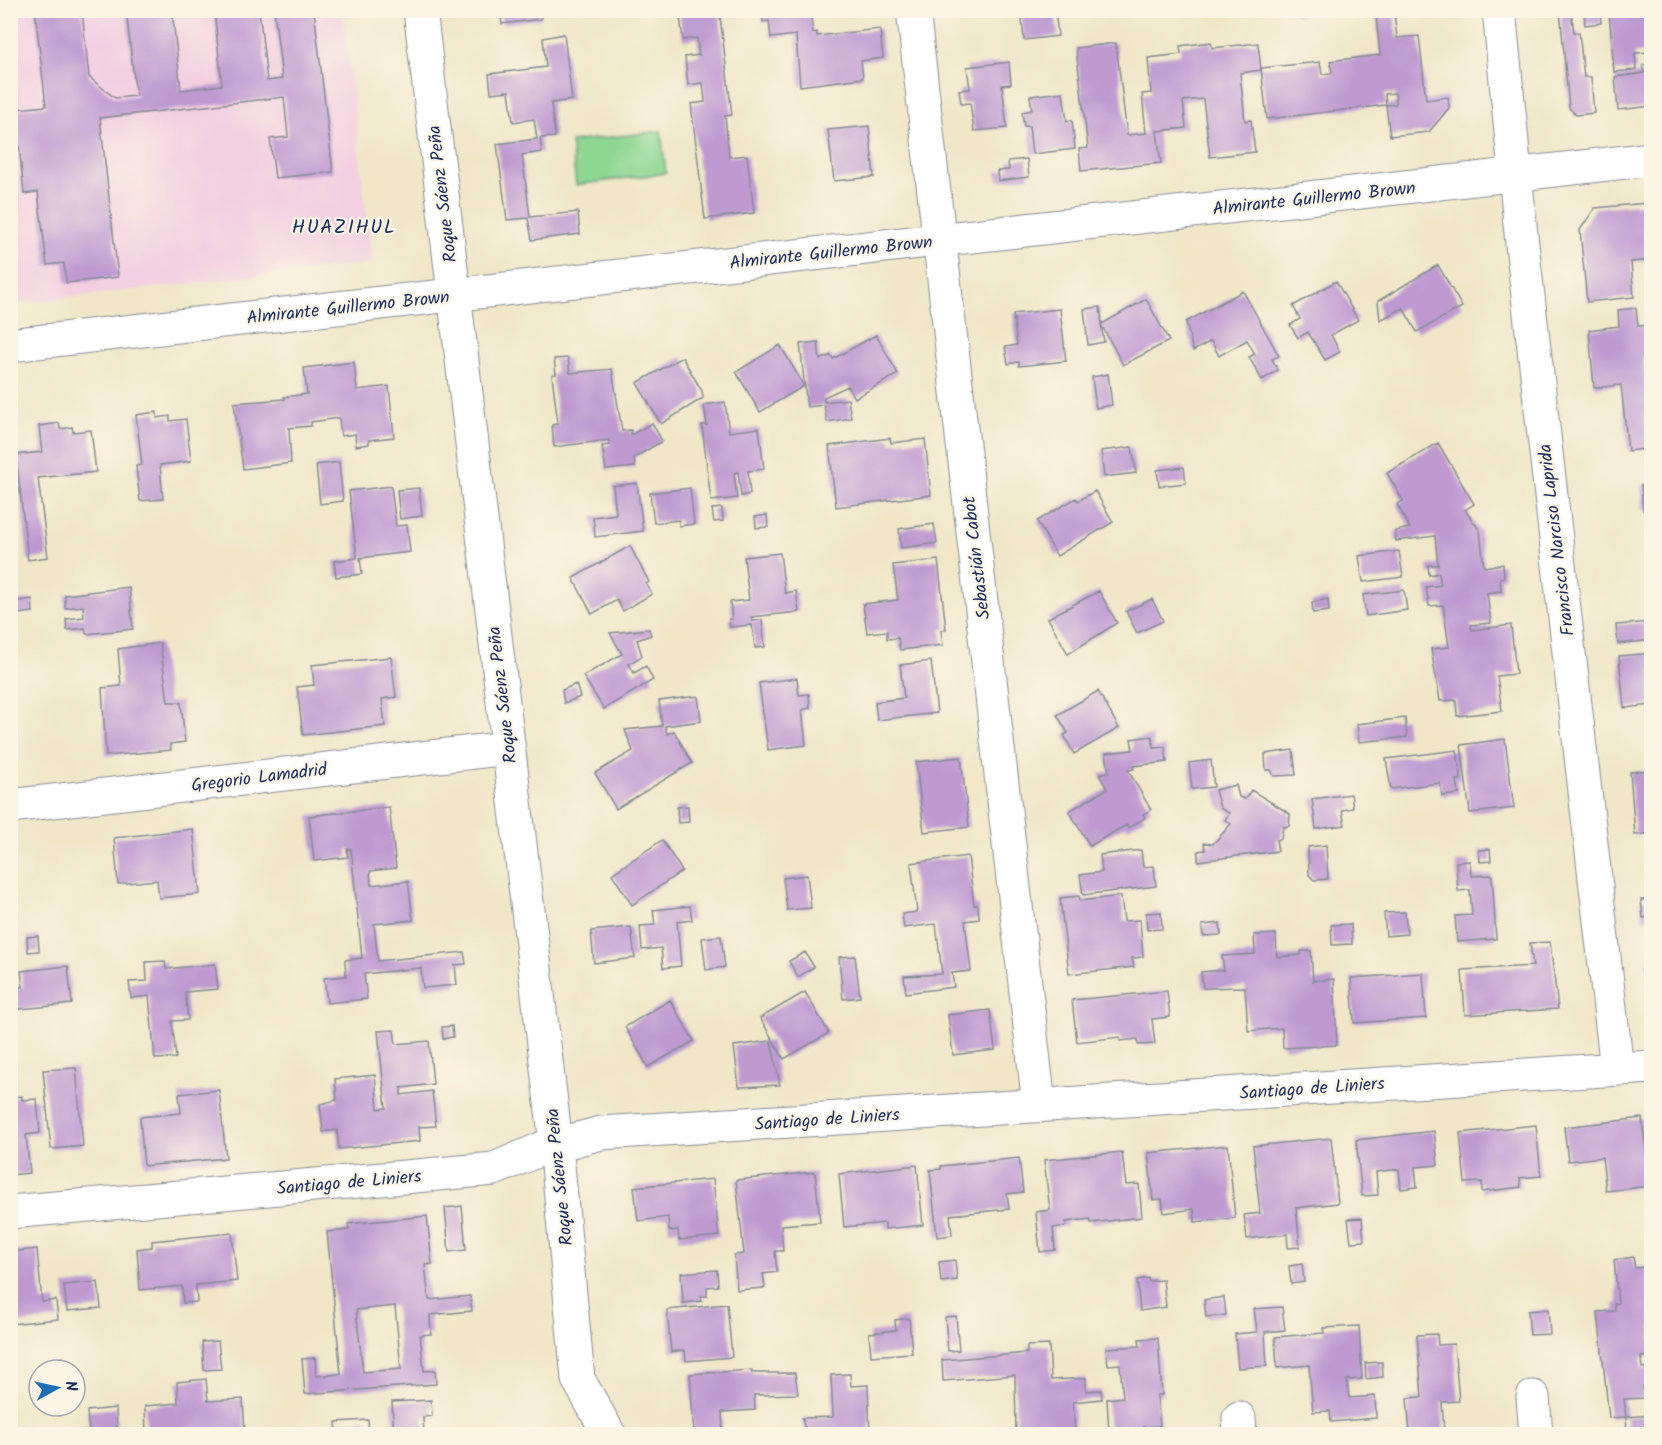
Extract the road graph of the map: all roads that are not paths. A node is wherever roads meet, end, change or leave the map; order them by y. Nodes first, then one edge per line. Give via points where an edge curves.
1 (420, 10) edge
2 (913, 10) edge
3 (1499, 10) edge
4 (1652, 159) edge
5 (1514, 175) junction
6 (939, 239) junction
7 (454, 295) junction
8 (10, 345) edge
9 (508, 748) junction
10 (10, 806) edge
11 (1652, 1067) edge
12 (1617, 1069) junction
13 (1039, 1105) junction
14 (556, 1144) junction
15 (10, 1212) edge
16 (1533, 1397) dead end
17 (609, 1434) edge
18 (1536, 1434) edge

1 - 7 street, Roque Sáenz Peña
2 - 6 street, Sebastián Cabot
3 - 5 street, Francisco Narciso Laprida
4 - 5 street, Almirante Guillermo Brown
5 - 6 street, Almirante Guillermo Brown
5 - 12 street, Francisco Narciso Laprida
6 - 7 street, Almirante Guillermo Brown
6 - 13 street, Sebastián Cabot
7 - 8 street, Almirante Guillermo Brown
7 - 9 street, Roque Sáenz Peña
9 - 10 street, Gregorio Lamadrid
9 - 14 street, Roque Sáenz Peña
11 - 12 street, Santiago de Liniers
12 - 13 street, Santiago de Liniers
13 - 14 street, Santiago de Liniers via 601,1133
14 - 15 street, Santiago de Liniers via 494,1169
14 - 17 street, Roque Sáenz Peña via 578,1379
16 - 18 street

